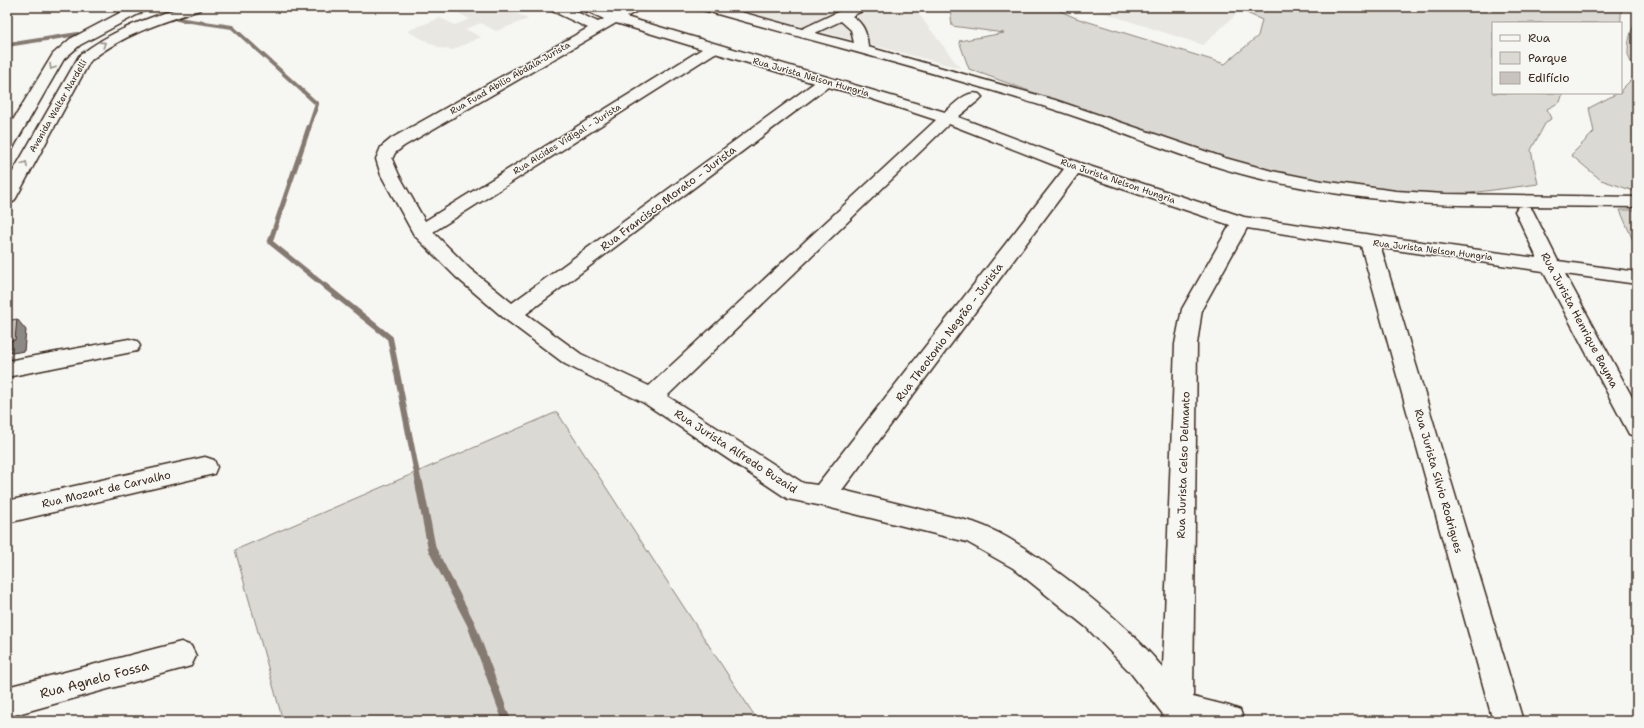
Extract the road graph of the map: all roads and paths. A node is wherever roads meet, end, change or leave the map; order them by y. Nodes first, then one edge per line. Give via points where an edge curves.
1 (141, 7) edge
2 (195, 7) edge
3 (555, 7) edge
4 (589, 7) edge
5 (634, 7) edge
6 (708, 7) edge
7 (859, 7) edge
8 (842, 16) junction
9 (614, 18) junction
10 (598, 27) junction
11 (802, 34) junction
12 (714, 48) junction
13 (861, 50) junction
14 (825, 82) junction
15 (974, 96) dead end
16 (947, 118) junction
17 (7, 144) edge
18 (387, 151) joint
19 (1074, 167) junction
20 (7, 198) edge
21 (1637, 202) edge
22 (1524, 211) dead end
23 (1241, 222) junction
24 (421, 231) junction
25 (1369, 241) junction
26 (1550, 265) junction
27 (1637, 278) edge
28 (512, 314) junction
29 (129, 346) dead end
30 (7, 370) edge
31 (652, 397) junction
32 (1637, 428) edge
33 (206, 467) dead end
34 (823, 496) junction
35 (7, 512) edge
36 (181, 656) dead end
37 (7, 702) edge
38 (1177, 714) edge
39 (1229, 721) edge
40 (1508, 721) edge

1 -> 17 street, Avenida Walter Nardelli via 75,42 58,57
20 -> 2 street, Avenida Walter Nardelli via 84,59 122,34
3 - 10 street
4 - 9 street, Rua Jurista Nelson Hungria
5 - 9 street, Rua Fuad Abilio Abdala-Jurista
6 - 11 street
7 - 8 street
8 - 11 street
8 - 13 street via 857,26
9 - 10 street, Rua Fuad Abilio Abdala-Jurista
9 - 12 street, Rua Jurista Nelson Hungria
10 - 18 street, Rua Fuad Abilio Abdala-Jurista via 398,142
11 - 13 street
12 - 14 street, Rua Jurista Nelson Hungria
12 - 24 street, Rua Alcides Vidigal - Jurista
13 - 21 street via 1050,103 1219,162 1285,179 1396,196
14 - 16 street, Rua Jurista Nelson Hungria
14 - 28 street, Rua Francisco Morato - Jurista
15 - 16 street
16 - 19 street, Rua Jurista Nelson Hungria
16 - 31 street
18 - 24 street, Rua Jurista Alfredo Buzaid via 384,159 390,175
19 - 23 street, Rua Jurista Nelson Hungria
19 - 34 street, Rua Theotonio Negrão - Jurista
22 - 26 street, Rua Jurista Henrique Bayma
23 - 25 street, Rua Jurista Nelson Hungria
23 - 38 street, Rua Jurista Celso Delmanto via 1192,309 1186,344
24 - 28 street, Rua Jurista Alfredo Buzaid via 463,273
25 - 26 street, Rua Jurista Nelson Hungria
25 - 40 street, Rua Jurista Silvio Rodrigues
26 - 27 street, Rua Jurista Nelson Hungria
26 - 32 street, Rua Jurista Henrique Bayma
28 - 31 street, Rua Jurista Alfredo Buzaid via 573,359
29 - 30 street
31 - 34 street, Rua Jurista Alfredo Buzaid via 797,492
33 - 35 street, Rua Mozart de Carvalho
34 - 38 street, Rua Jurista Alfredo Buzaid via 973,534 1022,560 1096,618 1140,662
36 - 37 street, Rua Agnelo Fossa
38 - 39 street

